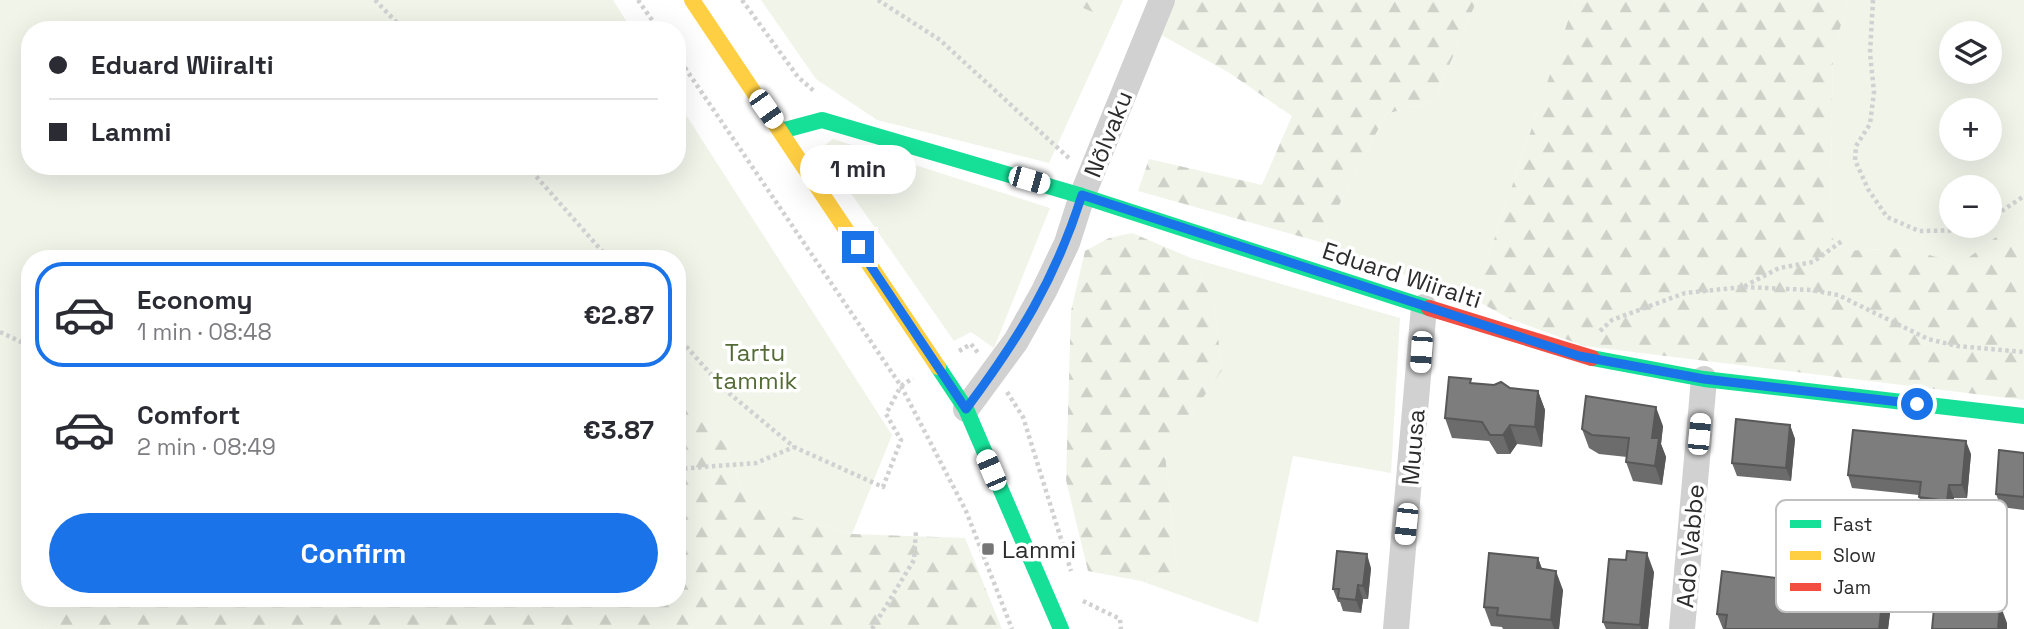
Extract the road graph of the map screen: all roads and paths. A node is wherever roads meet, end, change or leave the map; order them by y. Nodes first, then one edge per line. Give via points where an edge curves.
1 (375, 0) edge
2 (638, 0) edge
3 (692, 0) edge
4 (742, 0) edge
5 (878, 0) edge
6 (1162, 0) edge
7 (1873, 0) edge
8 (395, 21) edge
9 (653, 21) edge
10 (821, 97) dead end
11 (781, 131) junction
12 (1078, 167) dead end
13 (535, 175) edge
14 (1082, 195) junction
15 (2024, 196) edge
16 (2002, 211) edge
17 (1939, 231) edge
18 (1842, 241) dead end
19 (601, 250) edge
20 (1743, 287) junction
21 (1424, 307) junction
22 (0, 332) edge
23 (21, 342) edge
24 (686, 346) edge
25 (2024, 352) edge
26 (1579, 356) junction
27 (993, 372) junction
28 (1704, 379) junction
29 (966, 409) junction
30 (2024, 416) edge
31 (794, 447) junction
32 (686, 468) edge
33 (916, 531) dead end
34 (1072, 573) dead end
35 (1077, 596) dead end
36 (872, 629) edge
37 (1012, 629) edge
38 (1060, 629) edge
39 (1121, 629) edge
40 (1396, 629) edge
41 (1682, 629) edge

1 - 8 path
2 - 9 path
3 - 11 street
4 - 10 path via 798,77
5 - 12 path via 940,40
6 - 14 street, Nõlvaku
7 - 17 path via 1870,53 1874,92 1870,124 1856,146 1855,160 1887,216 1919,231
11 - 14 street, Eduard Wiiralti via 822,120
11 - 29 street
13 - 19 path
14 - 21 street, Eduard Wiiralti
14 - 27 street, Nõlvaku via 1067,243 1044,292
15 - 16 path
18 - 20 path via 1813,262 1780,268
20 - 25 path via 1838,295 1928,339
20 - 26 path via 1685,293 1612,320
21 - 26 street, Eduard Wiiralti
21 - 40 street, Muusa
22 - 23 path
24 - 31 path via 724,389
26 - 28 street, Eduard Wiiralti
27 - 29 street, Nõlvaku
27 - 34 path via 1023,417
28 - 30 street, Eduard Wiiralti
28 - 41 street, Ado Vabbe
29 - 38 street
31 - 32 path via 756,463
31 - 37 path via 883,487 901,440 886,414 901,386 966,511
33 - 36 path via 914,560
35 - 39 path via 1090,607 1120,619

